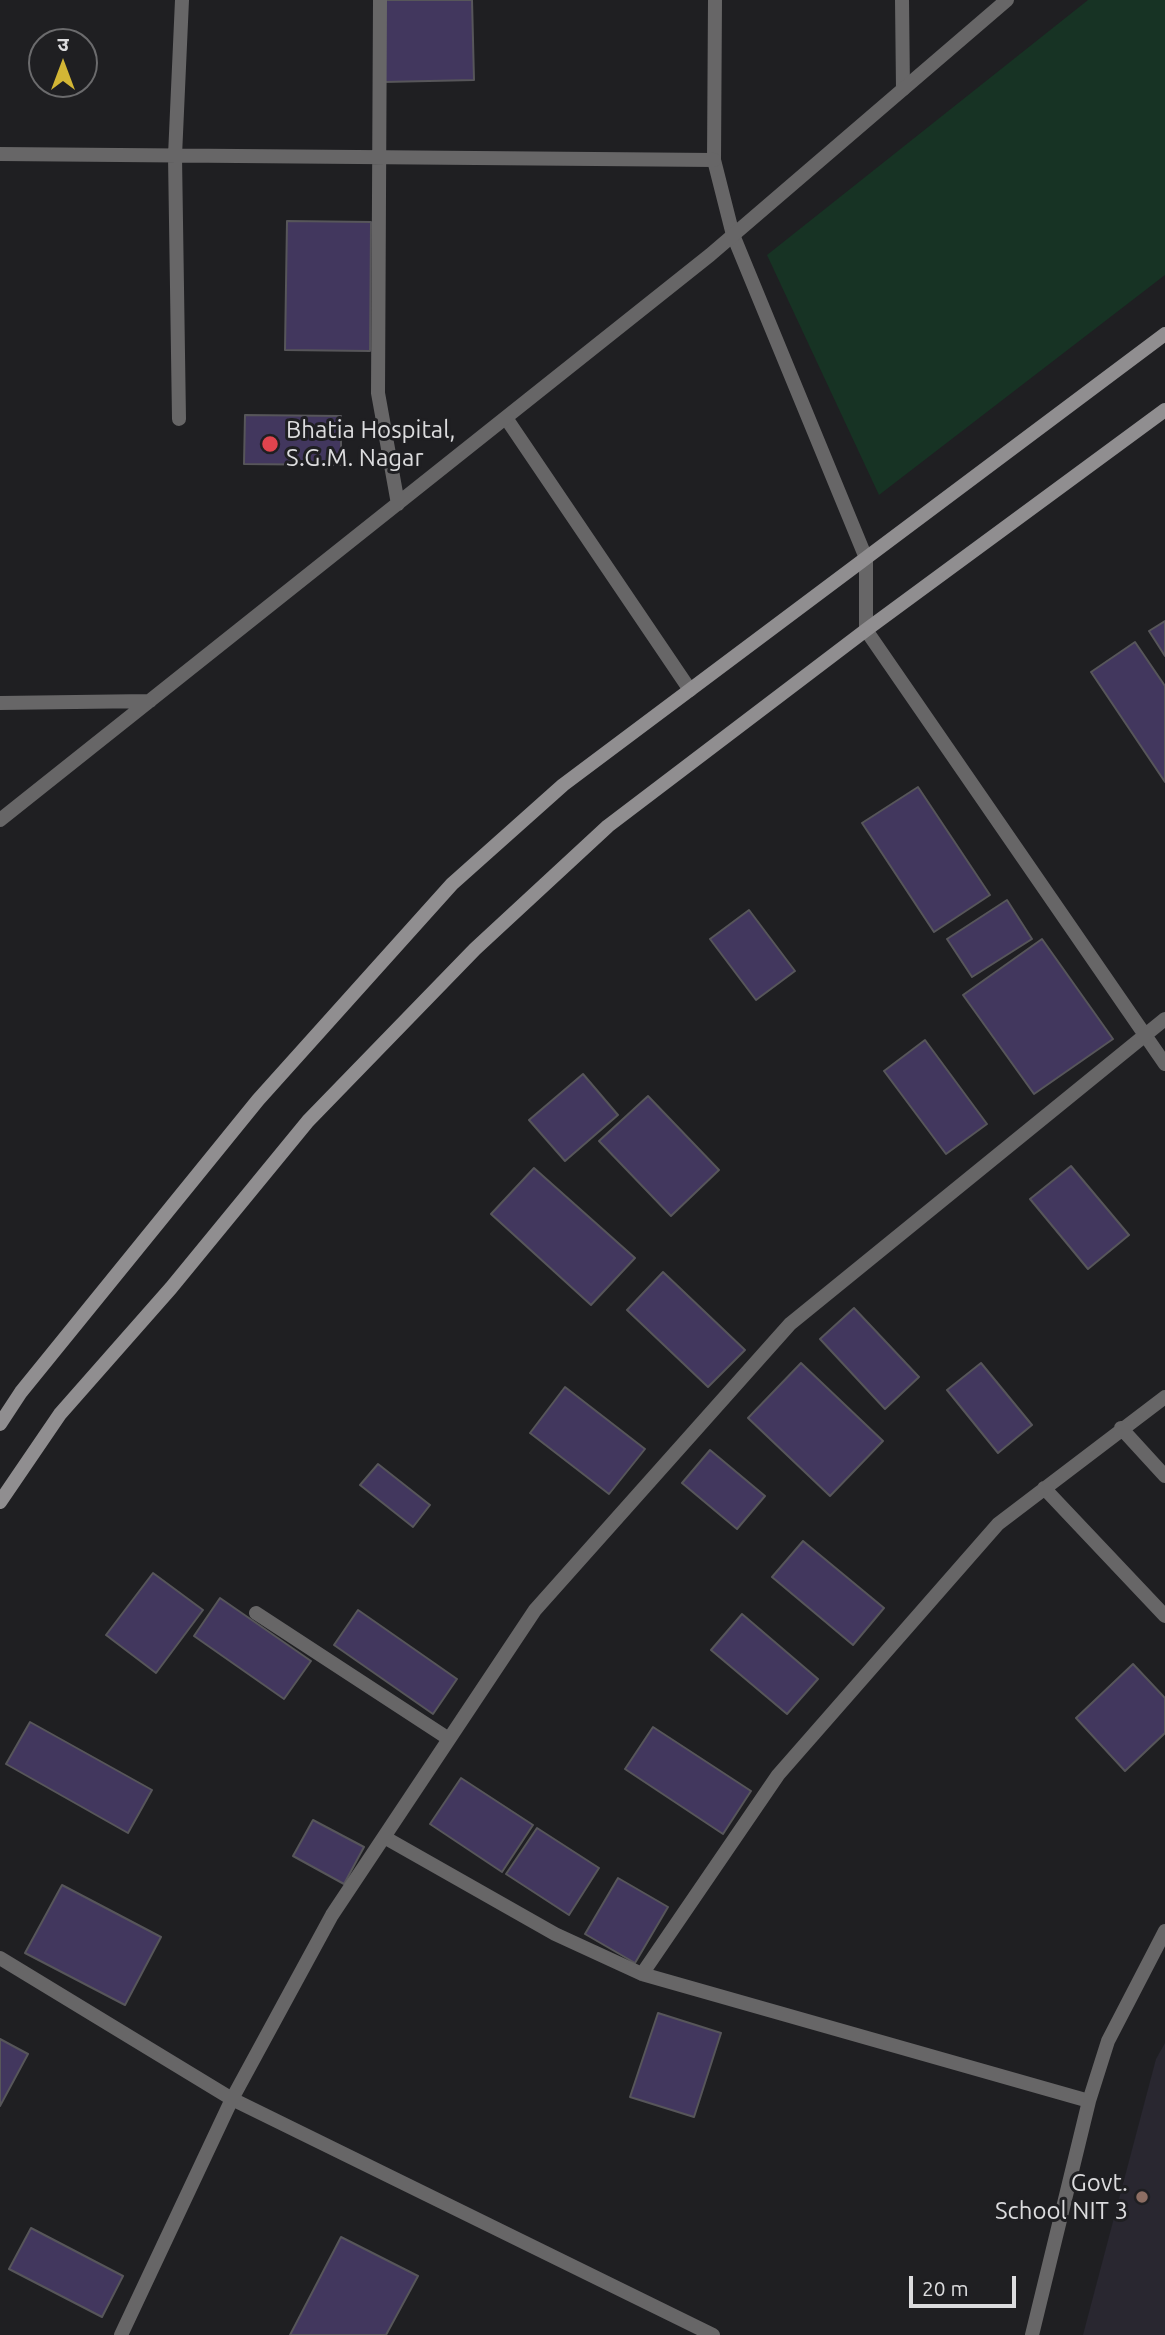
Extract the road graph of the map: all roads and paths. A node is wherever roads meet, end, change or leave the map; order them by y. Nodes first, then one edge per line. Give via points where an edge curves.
1 (182, 0) edge
2 (380, 0) edge
3 (715, 0) edge
4 (902, 0) edge
5 (1007, 0) edge
6 (903, 89) junction
7 (0, 154) edge
8 (175, 156) junction
9 (379, 157) junction
10 (715, 160) junction
11 (733, 235) junction
12 (1165, 334) edge
13 (1165, 410) edge
14 (506, 418) junction
15 (180, 419) dead end
16 (398, 504) junction
17 (866, 558) junction
18 (866, 630) junction
19 (690, 690) junction
20 (149, 701) junction
21 (0, 703) edge
22 (0, 820) edge
23 (1165, 1019) edge
24 (1144, 1034) junction
25 (1165, 1064) edge
26 (1165, 1397) edge
27 (0, 1424) edge
28 (1121, 1428) junction
29 (1165, 1476) edge
30 (1044, 1488) junction
31 (0, 1502) edge
32 (256, 1613) dead end
33 (1165, 1616) edge
34 (449, 1739) junction
35 (384, 1837) junction
36 (1165, 1931) edge
37 (0, 1958) edge
38 (642, 1974) junction
39 (232, 2099) junction
40 (1089, 2101) junction
41 (121, 2335) edge
42 (712, 2335) edge
43 (1032, 2335) edge

1 - 8 street
2 - 9 street
3 - 10 street
4 - 6 street
5 - 6 street
6 - 11 street
7 - 8 street
8 - 9 street
8 - 15 street
9 - 10 street
9 - 16 street via 378,393
10 - 11 street
11 - 14 street
11 - 17 street
12 - 17 street
13 - 18 street
14 - 16 street
14 - 19 street
16 - 20 street
17 - 18 street
17 - 19 street
18 - 24 street
18 - 31 street via 608,826 475,949 308,1121 60,1414
19 - 27 street via 563,785 452,884 258,1100 21,1392
20 - 21 street
20 - 22 street
23 - 24 street
24 - 25 street
24 - 34 street via 790,1324 535,1610
26 - 28 street
28 - 29 street
28 - 30 street
30 - 33 street
30 - 38 street via 998,1524 778,1775
32 - 34 street
34 - 35 street
35 - 38 street via 555,1934
35 - 39 street via 332,1915
36 - 40 street via 1108,2041
37 - 39 street
38 - 40 street
39 - 41 street
39 - 42 street
40 - 43 street

